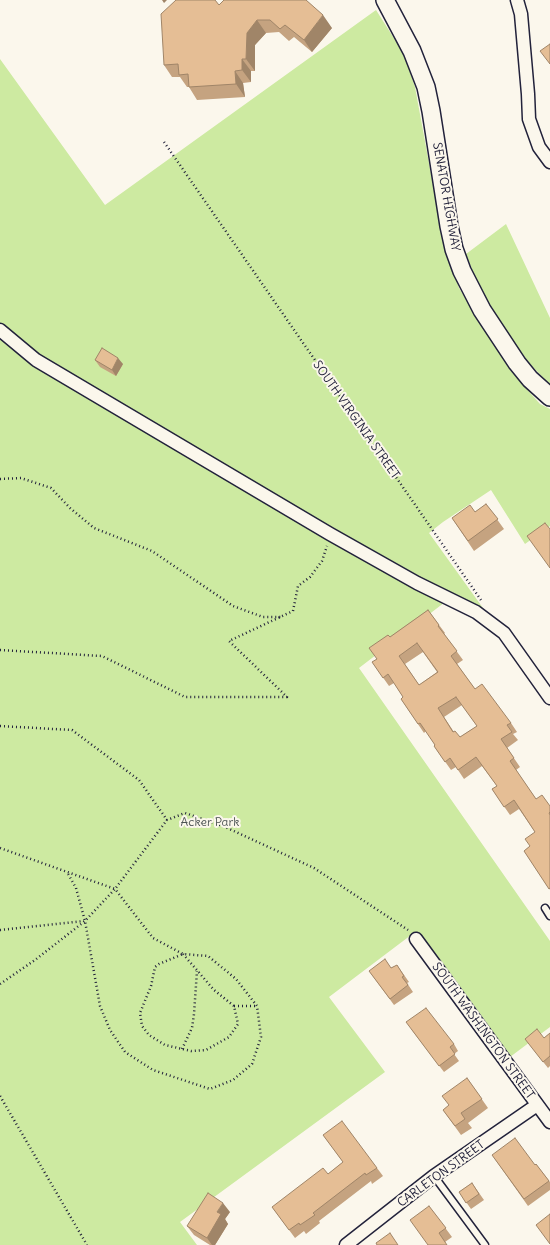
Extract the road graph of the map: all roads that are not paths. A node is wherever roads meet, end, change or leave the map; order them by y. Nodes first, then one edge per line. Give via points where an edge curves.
1 (385, 0) edge
2 (517, 0) edge
3 (550, 162) edge
4 (0, 330) edge
5 (550, 397) edge
6 (550, 698) edge
7 (545, 908) dead end
8 (550, 916) edge
9 (416, 939) road end
10 (537, 1105) junction
11 (550, 1122) edge
12 (434, 1176) junction
13 (346, 1245) edge
14 (485, 1245) edge

1 - 5 street, SENATOR HIGHWAY via 412,51 426,87 449,226 462,271 482,310 517,363
2 - 3 street via 521,14 529,119 539,147
4 - 6 street via 36,360 330,534 417,583 476,612 504,633
7 - 8 lane
9 - 10 street, SOUTH WASHINGTON STREET
10 - 11 street, SOUTH WASHINGTON STREET
10 - 12 street, CARLETON STREET
12 - 13 street, CARLETON STREET
12 - 14 lane

